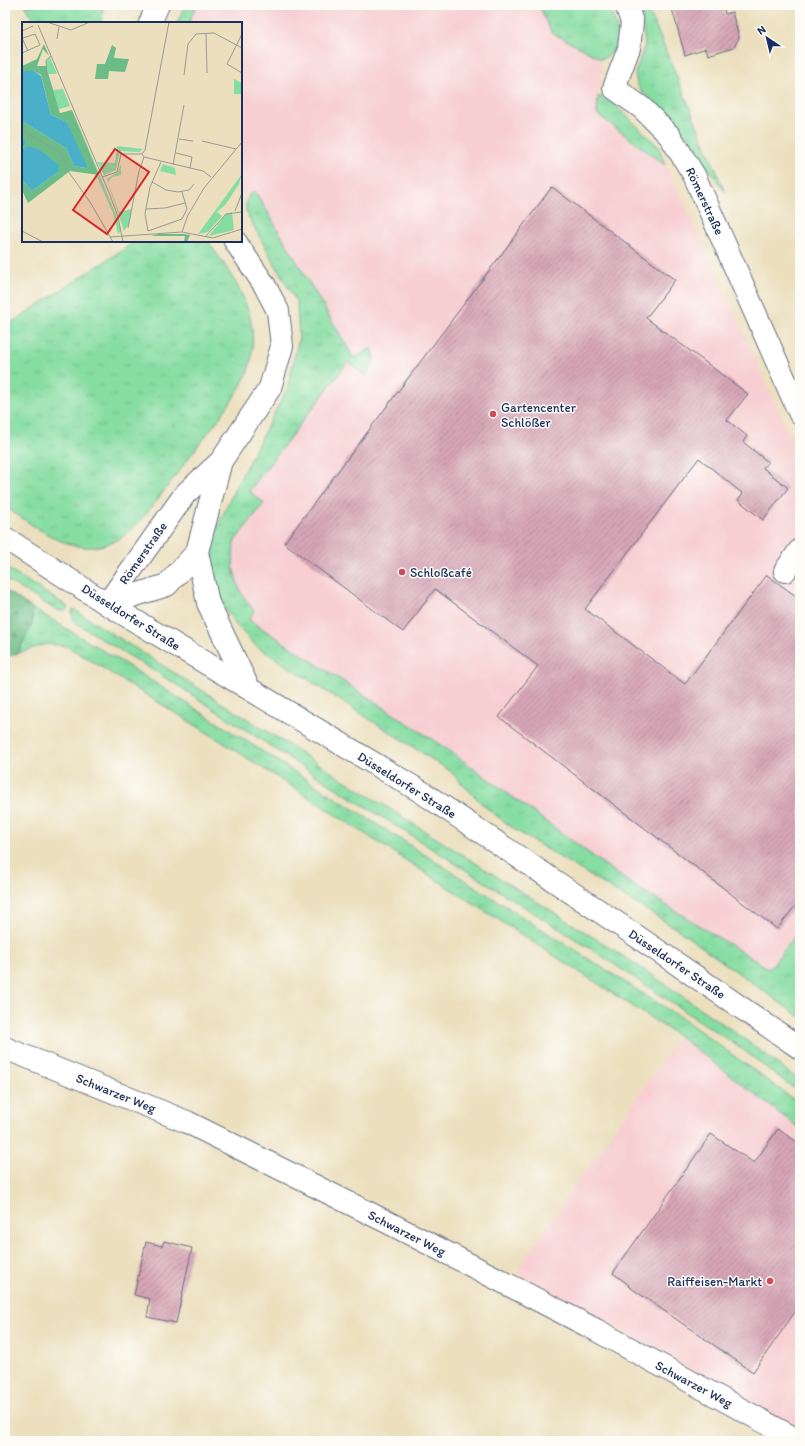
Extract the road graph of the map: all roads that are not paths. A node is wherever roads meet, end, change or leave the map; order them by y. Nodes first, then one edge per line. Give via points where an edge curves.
1 (158, 5) edge
2 (626, 5) edge
3 (150, 22) edge
4 (236, 242) edge
5 (800, 414) edge
6 (221, 461) junction
7 (5, 538) edge
8 (800, 550) edge
9 (197, 552) junction
10 (785, 571) dead end
11 (107, 604) junction
12 (248, 688) junction
13 (5, 1048) edge
14 (800, 1048) edge
15 (798, 1441) edge

1 - 3 street
2 - 5 street, Römerstraße via 632,22 629,48 614,88 642,108 670,136 694,175
4 - 6 street, Römerstraße via 266,286 278,311 282,346 270,388
6 - 9 street, Römerstraße
6 - 11 street, Römerstraße via 184,494
7 - 11 street, Düsseldorfer Straße
8 - 10 street
9 - 11 street, Römerstraße via 167,585
9 - 12 street via 208,603
11 - 12 street, Düsseldorfer Straße
12 - 14 street, Düsseldorfer Straße via 420,791
13 - 15 street, Schwarzer Weg via 186,1122 582,1323

